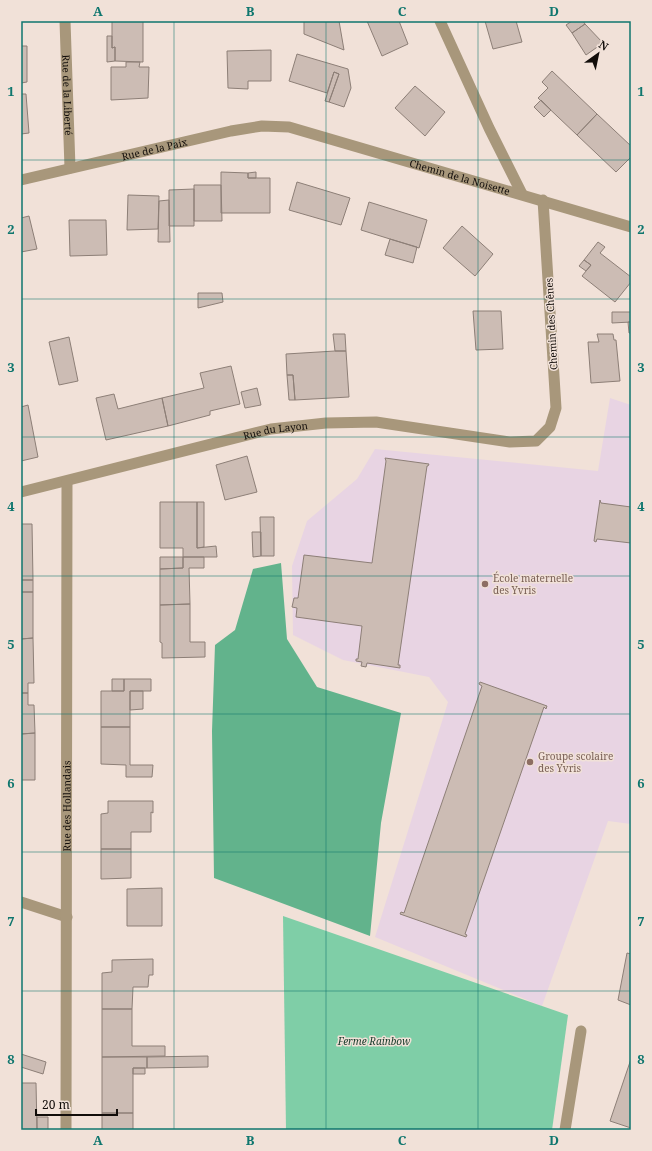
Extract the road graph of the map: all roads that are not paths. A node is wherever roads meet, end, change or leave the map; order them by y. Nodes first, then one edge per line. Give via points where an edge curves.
1 (65, 21) edge
2 (440, 21) edge
3 (289, 127) joint
4 (70, 168) junction
5 (21, 180) edge
6 (522, 194) junction
7 (543, 200) junction
8 (631, 226) edge
9 (536, 441) joint
10 (67, 482) junction
11 (21, 492) edge
12 (21, 902) edge
13 (67, 917) junction
14 (581, 1031) dead end
15 (66, 1130) edge
16 (565, 1130) edge

1 - 4 street, Rue de la Liberté
2 - 6 street
3 - 4 street, Rue de la Paix via 262,126 231,131
3 - 6 street, Chemin de la Noisette
4 - 5 street, Rue de la Paix
6 - 7 street, Chemin de la Noisette
7 - 8 street, Chemin de la Noisette
7 - 9 street, Chemin des Chênes via 556,408 550,427
9 - 10 street, Rue du Layon via 510,442 376,422 326,423 271,429
10 - 11 street, Rue du Layon
10 - 13 street, Rue des Hollandais
12 - 13 street
13 - 15 street, Rue des Hollandais
14 - 16 street

